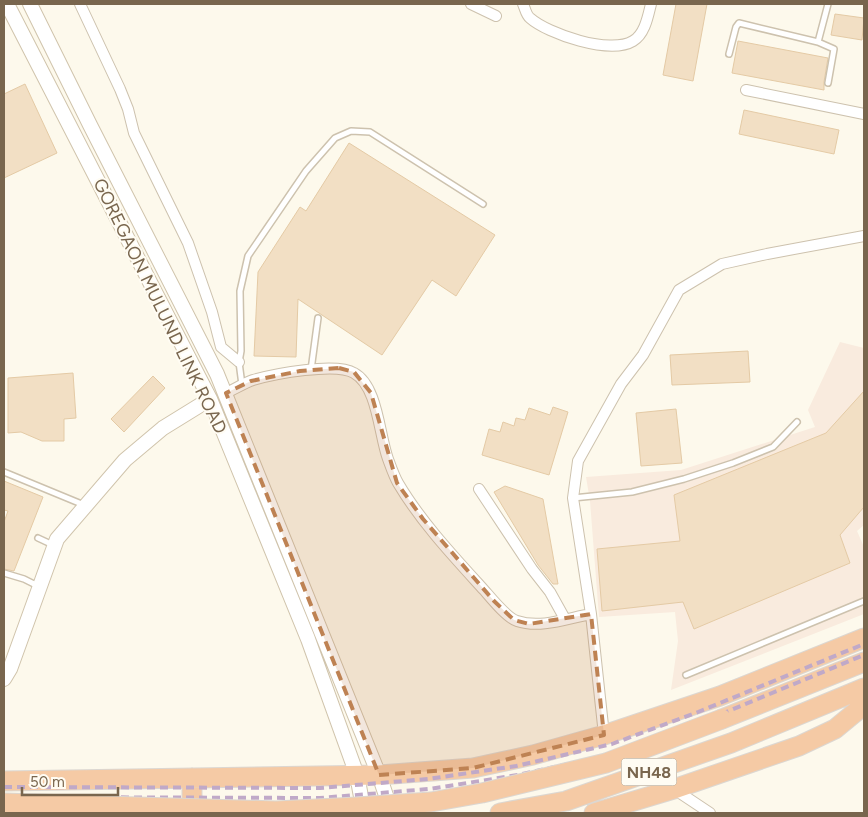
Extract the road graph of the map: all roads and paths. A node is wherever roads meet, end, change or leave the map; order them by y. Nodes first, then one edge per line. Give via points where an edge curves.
1 (30, 4) edge
2 (80, 4) edge
3 (470, 4) edge
4 (523, 4) edge
5 (651, 4) edge
6 (828, 4) edge
7 (11, 5) edge
8 (496, 16) dead end
9 (818, 42) junction
10 (730, 54) dead end
11 (828, 82) dead end
12 (746, 90) dead end
13 (864, 114) edge
14 (483, 204) dead end
15 (864, 236) edge
16 (318, 318) dead end
17 (239, 362) junction
18 (310, 370) junction
19 (242, 385) junction
20 (226, 393) junction
21 (210, 399) junction
22 (797, 422) dead end
23 (4, 472) edge
24 (479, 489) dead end
25 (573, 498) junction
26 (86, 506) junction
27 (38, 538) dead end
28 (54, 546) junction
29 (4, 573) edge
30 (39, 586) junction
31 (864, 601) edge
32 (591, 614) junction
33 (565, 619) junction
34 (864, 638) edge
35 (864, 662) edge
36 (686, 675) dead end
37 (4, 679) edge
38 (864, 688) edge
39 (864, 705) edge
40 (604, 735) junction
41 (357, 775) junction
42 (379, 775) junction
43 (192, 778) junction
44 (4, 781) edge
45 (674, 788) junction
46 (4, 803) edge
47 (192, 813) edge
48 (364, 813) edge
49 (392, 813) edge
50 (500, 813) edge
51 (594, 813) edge
52 (710, 813) edge

1 - 20 main road, GOREGAON MULUND LINK ROAD
2 - 17 street via 125,102 134,133 188,243 221,347
3 - 8 street
4 - 5 street via 528,17 548,30 586,42 614,46 633,41 644,29
6 - 9 lane
7 - 21 main road, GOREGAON MULUND LINK ROAD
9 - 10 lane via 740,23 736,27
9 - 11 lane via 834,49
12 - 13 street
14 - 17 lane via 370,132 351,131 335,138 306,172 248,256 240,291
15 - 25 street via 722,264 679,290 643,355 620,384 578,461
16 - 18 lane
17 - 19 lane
18 - 19 street via 268,376
18 - 33 street via 339,368 354,372 366,382 387,457 398,483 423,519 494,601 514,620 529,624
19 - 20 street
20 - 42 main road, GOREGAON MULUND LINK ROAD
21 - 26 main road via 163,428 124,460
21 - 41 main road, GOREGAON MULUND LINK ROAD via 308,639
22 - 25 lane via 773,447 733,463 632,492
23 - 26 lane
24 - 33 street
25 - 32 street
26 - 28 main road
27 - 28 lane
28 - 30 main road
29 - 30 lane
30 - 37 main road
31 - 36 lane
32 - 33 street
32 - 40 street
34 - 40 highway via 720,696
35 - 46 highway, NH48, bridge via 606,763 430,802 276,811
38 - 50 highway, NH48 via 731,743 566,801
39 - 45 highway via 834,729 800,746
40 - 42 highway via 474,768
41 - 42 highway
41 - 43 highway
41 - 48 main road, GOREGAON MULUND LINK ROAD
42 - 49 main road, GOREGAON MULUND LINK ROAD
43 - 44 highway
43 - 47 highway
45 - 51 highway
45 - 52 street

